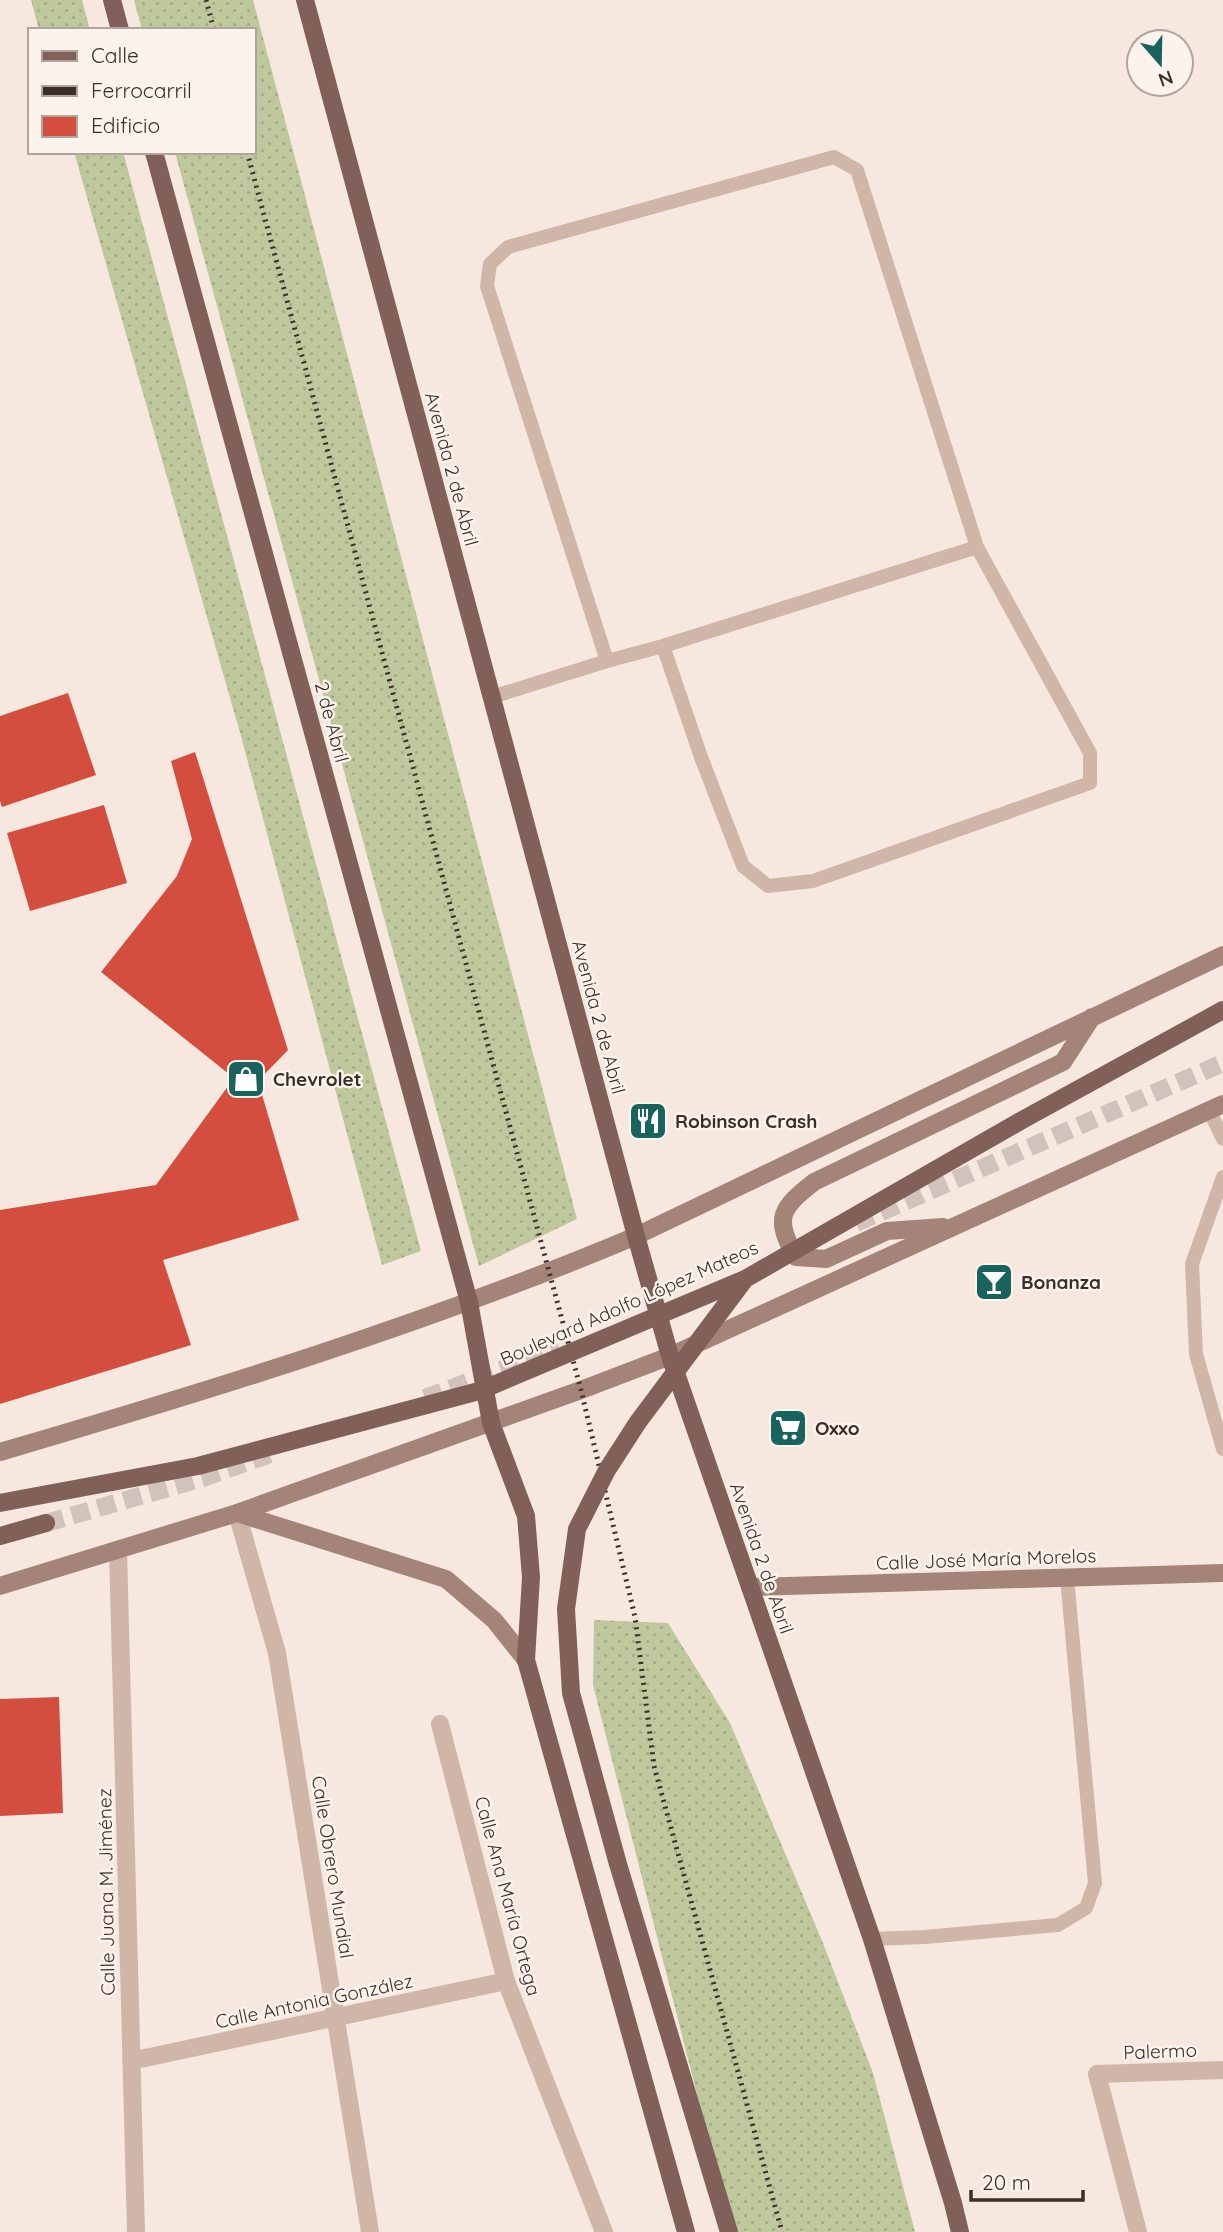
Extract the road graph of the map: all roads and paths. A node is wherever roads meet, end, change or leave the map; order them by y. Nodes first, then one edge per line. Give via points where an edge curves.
1 (112, 0) edge
2 (305, 0) edge
3 (119, 28) edge
4 (155, 154) edge
5 (977, 547) junction
6 (663, 646) junction
7 (607, 661) junction
8 (492, 697) junction
9 (1223, 955) edge
10 (1223, 1010) edge
11 (1092, 1017) junction
12 (1216, 1107) edge
13 (1223, 1139) edge
14 (1223, 1177) edge
15 (954, 1227) junction
16 (636, 1236) junction
17 (745, 1279) junction
18 (469, 1302) junction
19 (670, 1356) junction
20 (491, 1423) junction
21 (1223, 1449) edge
22 (0, 1452) edge
23 (0, 1503) edge
24 (237, 1513) junction
25 (46, 1523) tunnel mouth
26 (0, 1536) edge
27 (118, 1550) junction
28 (1223, 1573) edge
29 (1067, 1578) junction
30 (0, 1586) edge
31 (750, 1587) junction
32 (526, 1660) junction
33 (440, 1724) dead end
34 (872, 1939) junction
35 (506, 1980) junction
36 (337, 2018) junction
37 (131, 2061) junction
38 (1223, 2070) edge
39 (136, 2232) edge
40 (370, 2232) edge
41 (604, 2232) edge
42 (687, 2232) edge
43 (729, 2232) edge
44 (960, 2232) edge
45 (1138, 2232) edge

1 - 3 main road
2 - 8 main road, Avenida 2 de Abril
4 - 18 main road, 2 de Abril
5 - 6 lane
5 - 6 lane via 1090,753 1090,783 813,881 768,886 743,866
5 - 7 lane via 857,170 834,157 508,247 490,264 487,286
6 - 7 lane
7 - 8 lane
8 - 16 main road, Avenida 2 de Abril
9 - 11 street
10 - 17 main road, Boulevard Adolfo López Mateos, bridge
11 - 15 street via 1063,1062 814,1182 797,1195 782,1222 796,1257 826,1259 887,1231
11 - 16 street
12 - 13 lane
12 - 15 street
14 - 21 lane via 1192,1264 1196,1354
15 - 19 street
16 - 18 street
16 - 19 main road, Avenida 2 de Abril
17 - 23 main road, Boulevard Adolfo López Mateos, bridge via 479,1391 198,1466
17 - 43 main road, bridge via 607,1470 577,1529 566,1609 571,1693
18 - 20 main road, 2 de Abril
18 - 22 street via 176,1400
19 - 20 street
19 - 31 main road, Avenida 2 de Abril
20 - 24 street
20 - 32 main road, 2 de Abril via 526,1516 531,1577
24 - 27 street
24 - 32 street via 446,1579 495,1620
24 - 36 street, Calle Obrero Mundial via 277,1653
25 - 26 main road
27 - 30 street
27 - 37 street, Calle Juana M. Jiménez
28 - 29 street, Calle José María Morelos
29 - 31 street, Calle José María Morelos
29 - 34 lane via 1095,1884 1086,1909 1058,1926
31 - 34 main road, Avenida 2 de Abril
32 - 42 main road, 2 de Abril
33 - 35 street, Calle Ana María Ortega
34 - 44 main road, Avenida 2 de Abril
35 - 36 street, Calle Antonia González
35 - 41 street, Calle Ana María Ortega
36 - 37 street, Calle Antonia González
36 - 40 street, Calle Obrero Mundial
37 - 39 street, Calle Juana M. Jiménez
38 - 45 street, Palermo via 1097,2074

